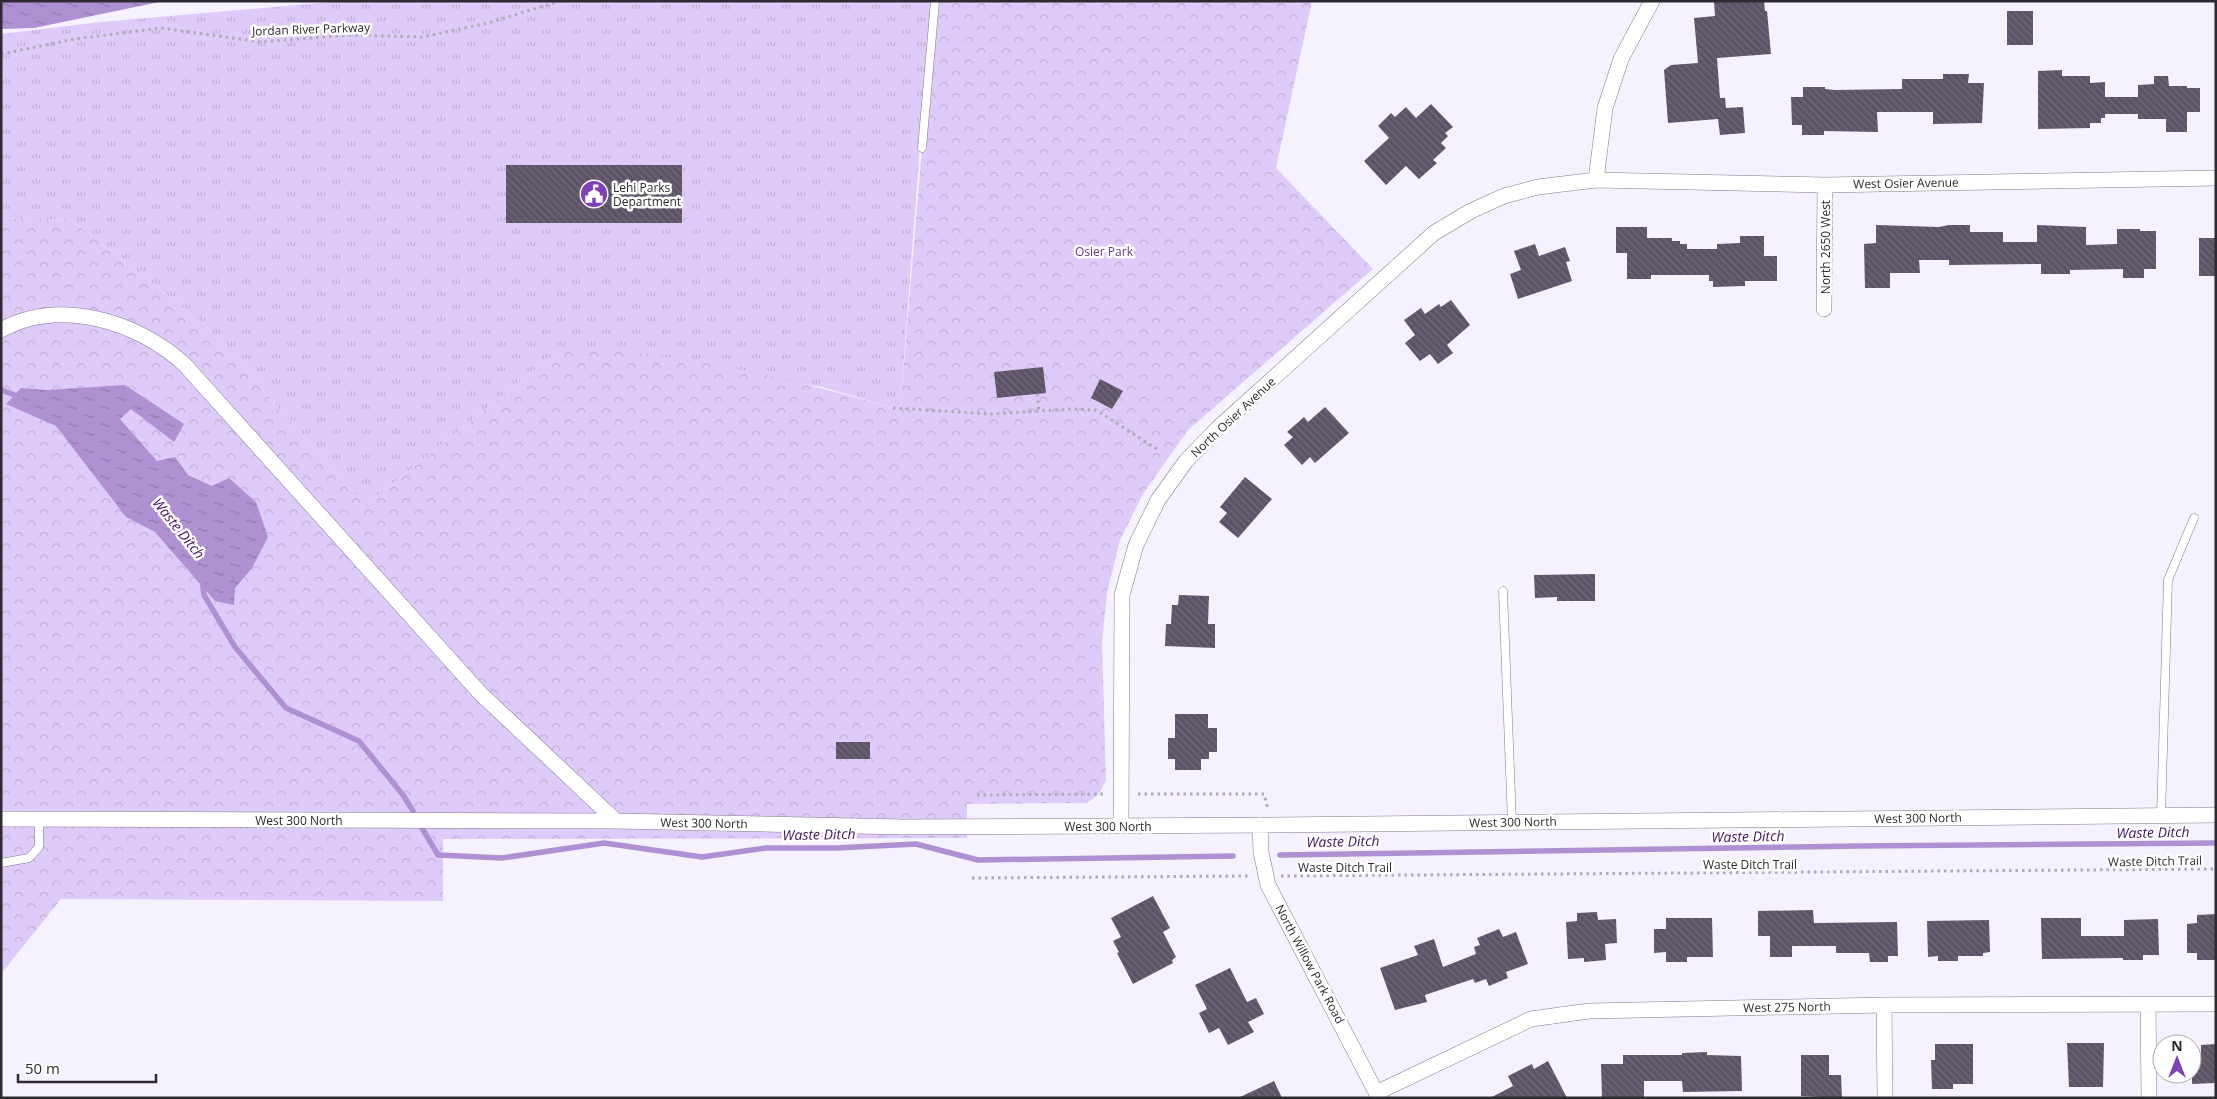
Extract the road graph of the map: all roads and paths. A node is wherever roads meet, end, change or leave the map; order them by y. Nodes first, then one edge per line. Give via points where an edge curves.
1 (560, 1) edge
2 (935, 1) edge
3 (1652, 1) edge
4 (1, 54) edge
5 (922, 148) dead end
6 (2216, 178) edge
7 (1596, 180) junction
8 (1825, 185) junction
9 (1824, 309) dead end
10 (1, 330) edge
11 (1037, 394) dead end
12 (894, 408) dead end
13 (1039, 412) junction
14 (1160, 451) dead end
15 (2194, 518) dead end
16 (1503, 591) dead end
17 (1099, 794) dead end
18 (1145, 794) dead end
19 (1264, 794) dead end
20 (977, 795) dead end
21 (2216, 815) edge
22 (2161, 816) junction
23 (1, 818) edge
24 (39, 819) junction
25 (616, 821) junction
26 (1512, 822) junction
27 (1260, 825) junction
28 (1121, 826) junction
29 (1, 863) edge
30 (2216, 869) edge
31 (1248, 876) dead end
32 (1284, 876) dead end
33 (972, 878) dead end
34 (1884, 1004) junction
35 (2148, 1004) junction
36 (2216, 1004) edge
37 (1378, 1095) edge
38 (1885, 1098) edge
39 (2149, 1098) edge

1 - 4 path, Jordan River Parkway via 488,23 422,37 348,35 261,42 161,28 75,39
2 - 5 lane
3 - 7 street via 1621,60 1605,108
6 - 8 street, West Osier Avenue
7 - 8 street, West Osier Avenue
7 - 28 street, North Osier Avenue via 1538,187 1504,196 1434,233 1186,460 1158,500 1136,545 1122,595
8 - 9 street, North 2650 West
10 - 25 street via 34,318 61,315 89,317 117,324 167,349 185,365 480,694
11 - 13 path
12 - 13 path via 991,414
13 - 14 path via 1072,408 1096,410
15 - 22 lane via 2168,580
16 - 26 lane
17 - 20 path
18 - 19 path
21 - 22 street, West 300 North
22 - 26 street, West 300 North
23 - 24 street, West 300 North
24 - 25 street, West 300 North
24 - 29 lane via 39,847 29,858
25 - 28 street, West 300 North via 904,827
26 - 27 street, West 300 North
27 - 28 street, West 300 North
27 - 37 street, North Willow Park Road via 1261,852 1268,885
30 - 32 path, Waste Ditch Trail
31 - 33 path
34 - 35 street, West 275 North
34 - 37 street, West 275 North via 1589,1011 1531,1019
34 - 38 street
35 - 36 street, West 275 North
35 - 39 street

